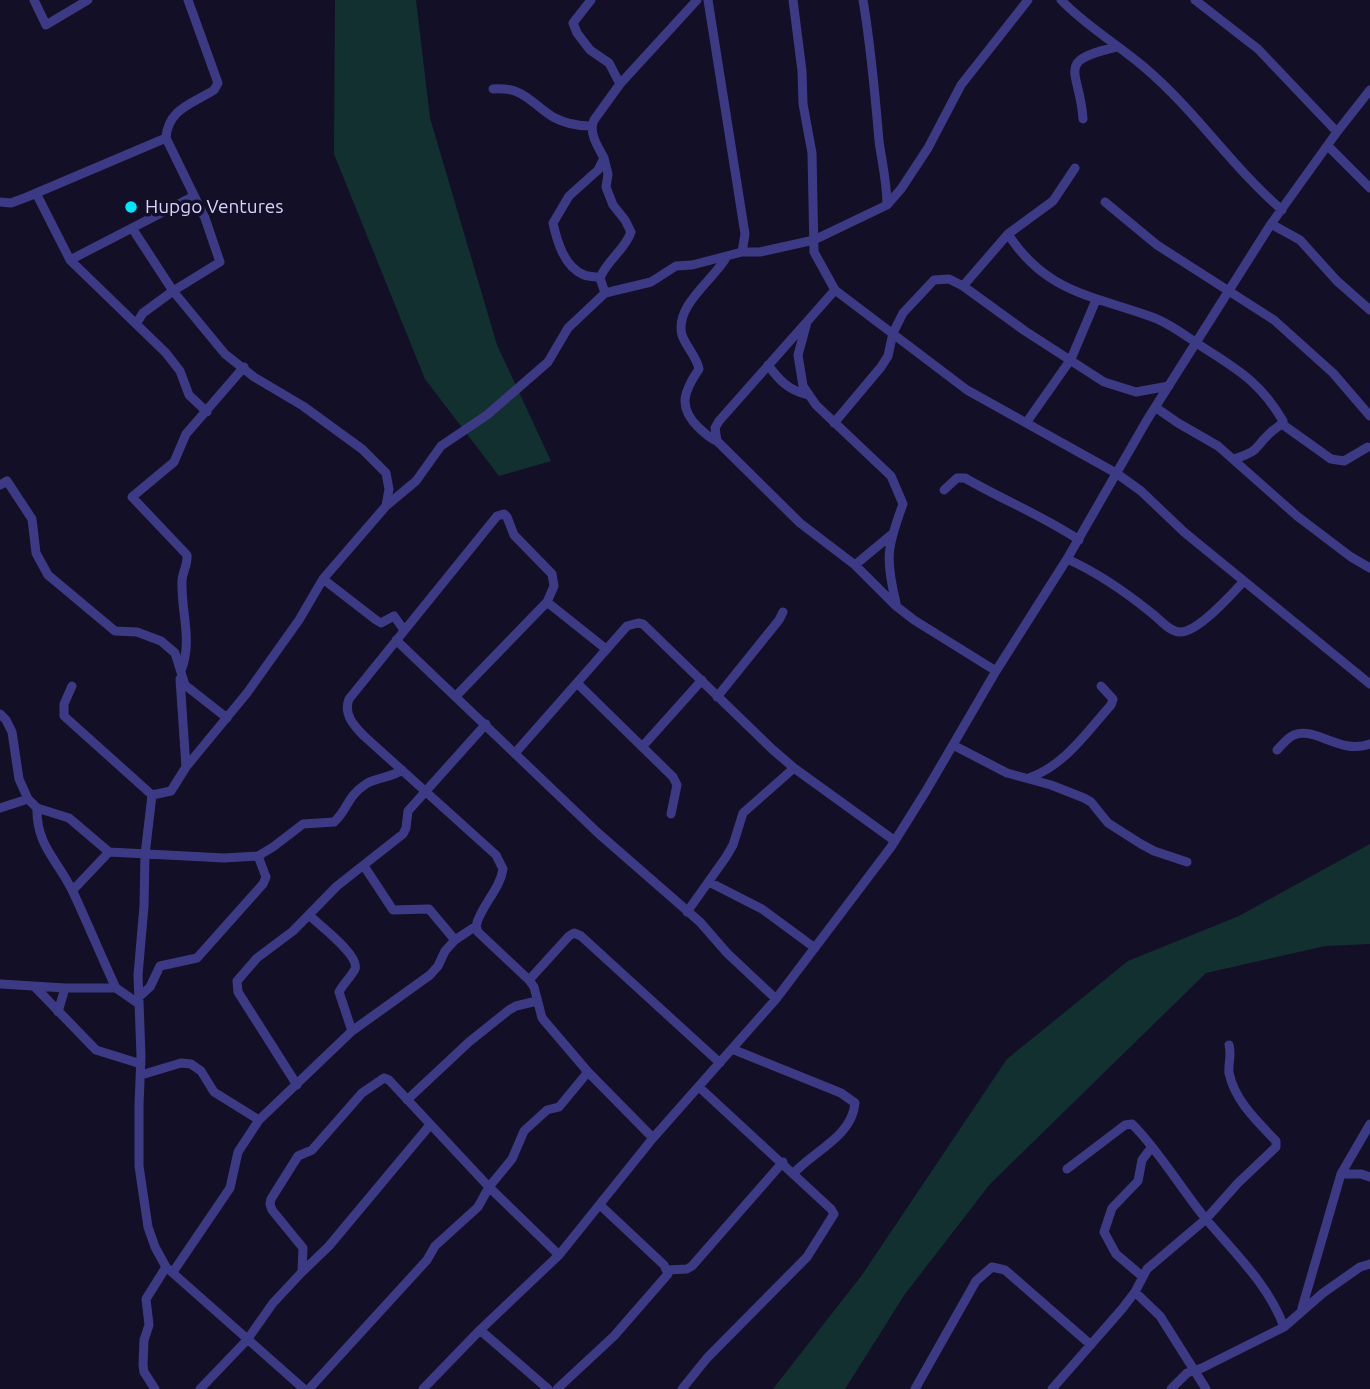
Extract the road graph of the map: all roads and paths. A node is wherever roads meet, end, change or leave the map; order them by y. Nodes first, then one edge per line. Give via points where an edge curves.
1 (34, 0) edge
2 (88, 0) edge
3 (187, 0) edge
4 (591, 0) edge
5 (698, 0) edge
6 (708, 0) edge
7 (793, 0) edge
8 (863, 0) edge
9 (1028, 0) edge
10 (1061, 0) edge
11 (1195, 0) edge
12 (1117, 47) junction
13 (620, 84) junction
14 (493, 89) dead end
15 (1370, 90) edge
16 (1083, 119) dead end
17 (591, 126) junction
18 (1337, 132) junction
19 (166, 138) junction
20 (1328, 146) junction
21 (604, 158) junction
22 (1075, 167) dead end
23 (1370, 188) edge
24 (36, 193) junction
25 (194, 196) junction
26 (0, 202) edge
27 (1105, 202) dead end
28 (887, 205) junction
29 (1282, 210) junction
30 (1271, 225) junction
31 (132, 228) junction
32 (1008, 234) junction
33 (814, 240) junction
34 (742, 252) junction
35 (727, 256) junction
36 (70, 260) junction
37 (600, 278) junction
38 (963, 286) junction
39 (835, 290) junction
40 (173, 291) junction
41 (605, 293) junction
42 (1228, 293) junction
43 (1096, 300) junction
44 (1370, 310) edge
45 (807, 320) junction
46 (136, 324) junction
47 (893, 333) junction
48 (1196, 343) junction
49 (1071, 359) junction
50 (768, 365) junction
51 (244, 368) junction
52 (1169, 386) junction
53 (807, 395) junction
54 (1156, 407) junction
55 (207, 412) junction
56 (1370, 416) edge
57 (834, 423) junction
58 (1026, 423) junction
59 (1283, 424) junction
60 (717, 441) junction
61 (1368, 447) dead end
62 (1234, 459) junction
63 (1116, 473) junction
64 (0, 485) edge
65 (944, 490) dead end
66 (386, 506) junction
67 (891, 535) junction
68 (1079, 540) junction
69 (1068, 559) junction
70 (855, 565) junction
71 (1370, 569) edge
72 (323, 579) junction
73 (1243, 582) junction
74 (547, 602) junction
75 (896, 606) junction
76 (783, 612) dead end
77 (404, 630) junction
78 (396, 640) junction
79 (606, 649) junction
80 (178, 660) junction
81 (181, 671) junction
82 (996, 671) junction
83 (702, 680) junction
84 (577, 683) junction
85 (1370, 684) edge
86 (72, 686) dead end
87 (1101, 686) dead end
88 (456, 696) junction
89 (718, 697) junction
90 (0, 714) edge
91 (227, 718) junction
92 (486, 724) junction
93 (1370, 744) edge
94 (953, 746) junction
95 (642, 747) junction
96 (1277, 750) dead end
97 (516, 752) junction
98 (186, 767) junction
99 (794, 768) junction
100 (402, 770) junction
101 (1029, 778) junction
102 (425, 791) junction
103 (152, 795) junction
104 (29, 799) junction
105 (0, 808) edge
106 (37, 808) junction
107 (671, 814) dead end
108 (895, 841) junction
109 (109, 852) junction
110 (145, 855) junction
111 (258, 856) junction
112 (1187, 862) dead end
113 (364, 866) junction
114 (709, 882) junction
115 (73, 890) junction
116 (687, 912) junction
117 (309, 915) junction
118 (476, 926) junction
119 (455, 940) junction
120 (815, 948) junction
121 (529, 980) junction
122 (1, 984) edge
123 (35, 986) junction
124 (65, 988) junction
125 (116, 988) junction
126 (776, 999) junction
127 (139, 1000) junction
128 (537, 1001) junction
129 (58, 1012) junction
130 (352, 1031) junction
131 (1229, 1045) dead end
132 (732, 1049) junction
133 (720, 1063) junction
134 (141, 1064) junction
135 (587, 1072) junction
136 (141, 1075) junction
137 (297, 1085) junction
138 (699, 1087) junction
139 (407, 1100) junction
140 (259, 1120) junction
141 (1370, 1124) edge
142 (430, 1125) junction
143 (653, 1138) junction
144 (1151, 1148) junction
145 (783, 1162) junction
146 (1067, 1169) dead end
147 (793, 1174) junction
148 (1341, 1174) junction
149 (1370, 1177) edge
150 (489, 1187) junction
151 (600, 1205) junction
152 (1206, 1219) junction
153 (559, 1255) junction
154 (1370, 1264) edge
155 (169, 1270) junction
156 (667, 1270) junction
157 (302, 1272) junction
158 (1143, 1277) junction
159 (1135, 1292) junction
160 (1301, 1310) junction
161 (1284, 1327) junction
162 (480, 1330) junction
163 (247, 1340) junction
164 (1091, 1345) junction
165 (1194, 1371) junction
166 (155, 1389) edge
167 (200, 1389) edge
168 (307, 1389) edge
169 (423, 1389) edge
170 (548, 1389) edge
171 (557, 1389) edge
172 (682, 1389) edge
173 (915, 1389) edge
174 (1052, 1389) edge
175 (1171, 1389) edge
176 (1206, 1389) edge

1 - 2 street via 46,25
3 - 19 street via 218,83 173,115
4 - 13 street via 573,23 590,50 609,63
5 - 13 street
6 - 34 street via 745,234
7 - 33 street via 812,153
8 - 28 street
9 - 28 street via 961,85 928,148
10 - 12 street
11 - 18 street via 1258,49
12 - 16 street via 1084,55 1078,61 1074,72
12 - 29 street via 1145,68
13 - 17 street
14 - 17 street via 526,95 554,117 576,126
15 - 18 street
17 - 21 street
18 - 20 street
19 - 24 street
19 - 25 street
20 - 23 street
20 - 29 street
21 - 37 street via 612,205 631,232
21 - 37 street via 569,196 554,223 558,245 572,266 583,275
22 - 32 street via 1053,201
24 - 26 street
24 - 36 street
25 - 31 street
25 - 40 street via 220,262
27 - 42 street via 1157,245
28 - 33 street
29 - 30 street
30 - 42 street
30 - 44 street via 1300,240
31 - 36 street
31 - 40 street
32 - 38 street
32 - 43 street via 1040,272
33 - 34 street
33 - 39 street via 814,252
34 - 35 street
35 - 41 street via 676,266 651,282
35 - 60 street via 701,286 681,331 699,369 686,389 684,402 691,420
36 - 46 street
37 - 41 street
38 - 47 street via 949,279 934,279 903,313
38 - 49 street
39 - 45 street
39 - 47 street
40 - 46 street via 143,313
40 - 51 street via 225,354
41 - 66 street via 568,328 548,362 487,415 441,446 416,481
42 - 48 street
42 - 56 street via 1274,320 1333,373
43 - 48 street via 1152,317
43 - 49 street
45 - 50 street
45 - 53 street via 798,363
46 - 55 street via 166,353 180,371 189,395
47 - 57 street via 888,356
47 - 58 street via 967,390
48 - 52 street
48 - 59 street via 1262,390
49 - 52 street via 1092,376 1119,388 1136,392
49 - 58 street
50 - 53 street via 780,382
50 - 60 street via 719,421
51 - 55 street
51 - 66 street via 378,464 388,479
52 - 54 street
53 - 57 street
54 - 62 street
54 - 63 street
55 - 81 street via 186,434 174,462 132,497 187,555 182,581 188,648
57 - 67 street via 891,477 903,504
58 - 63 street
59 - 61 street via 1331,459 1344,461
59 - 62 street via 1271,431 1257,450
60 - 70 street via 800,523
62 - 71 street via 1297,516
63 - 68 street
63 - 73 street
64 - 80 street via 7,481 29,512 36,552 48,575 115,631 137,632 161,641
65 - 68 street via 957,478 965,478
66 - 72 street
67 - 70 street
67 - 75 street via 888,558
68 - 69 street
69 - 73 street via 1090,569 1173,631 1194,627
69 - 82 street
70 - 75 street
72 - 77 street via 381,623 394,616
72 - 91 street via 299,620
73 - 85 street
74 - 77 street via 554,586 552,574 500,514
74 - 79 street
74 - 88 street
75 - 82 street
76 - 89 street
77 - 78 street
78 - 88 street
78 - 100 street via 346,705 356,727
79 - 83 street via 627,626 643,624
79 - 84 street
80 - 81 street
80 - 98 street
81 - 91 street via 185,685
82 - 94 street
83 - 89 street
83 - 95 street
84 - 95 street
84 - 97 street
86 - 103 street via 64,716
87 - 101 street via 1113,699 1111,705 1061,761
88 - 92 street
89 - 99 street
90 - 104 street via 12,732 19,779
91 - 98 street
92 - 97 street
92 - 102 street
93 - 96 street via 1336,745 1309,733 1293,735
94 - 101 street via 1007,773
94 - 108 street
95 - 107 street via 676,781
97 - 116 street
98 - 103 street via 171,791
99 - 108 street
99 - 114 street via 743,813 733,845
100 - 102 street
100 - 111 street via 361,788 334,822 303,824
101 - 112 street via 1084,798 1108,823 1141,844
102 - 113 street via 408,811 403,834
102 - 118 street via 501,862 499,881
103 - 110 street
104 - 105 street
104 - 106 street
106 - 109 street via 69,818
106 - 115 street via 43,843
108 - 120 street
109 - 110 street
109 - 115 street
110 - 111 street
110 - 127 street
111 - 127 street via 266,877 263,884 197,958 160,966
113 - 117 street
113 - 119 street via 390,908 429,909
114 - 116 street
114 - 120 street via 762,909
115 - 125 street
116 - 126 street
117 - 130 street via 355,961 355,969 339,992
117 - 137 street via 257,958 236,987
118 - 119 street
118 - 121 street
119 - 130 street via 430,975
120 - 126 street
121 - 128 street
121 - 133 street via 569,936 581,936
122 - 123 street
123 - 124 street
123 - 129 street
124 - 125 street
124 - 129 street
125 - 127 street
126 - 132 street
127 - 134 street
128 - 135 street via 542,1018
128 - 139 street via 509,1010
129 - 134 street via 96,1050
130 - 137 street
131 - 152 street via 1228,1070 1234,1088 1277,1144
132 - 133 street
132 - 147 street via 841,1093 855,1103 835,1140
133 - 138 street
134 - 136 street
135 - 143 street
135 - 150 street via 559,1107 547,1110 524,1131 512,1159
136 - 140 street via 191,1064 201,1070 214,1092
136 - 155 street via 139,1166 144,1207 155,1247
137 - 140 street
138 - 143 street
138 - 145 street
139 - 142 street
139 - 157 street via 387,1078 376,1082 312,1150 298,1156 279,1186 270,1204 303,1248
140 - 155 street via 238,1152 230,1188
141 - 148 street
142 - 150 street
142 - 157 street via 330,1246
143 - 151 street
144 - 146 street via 1129,1124
144 - 152 street
144 - 158 street via 1142,1160 1138,1181 1112,1208 1104,1233 1116,1254
145 - 147 street
145 - 156 street via 692,1266
147 - 172 street via 833,1216 807,1257
148 - 149 street
148 - 160 street
150 - 153 street
150 - 168 street via 478,1207 435,1246
151 - 153 street
151 - 156 street
152 - 158 street
152 - 161 street via 1277,1309
153 - 162 street
154 - 160 street
155 - 163 street
155 - 166 street via 146,1299 149,1325 143,1365
156 - 171 street via 666,1278 614,1336
157 - 163 street
158 - 159 street
159 - 164 street
159 - 165 street via 1160,1316
160 - 161 street
161 - 165 street
162 - 169 street
162 - 170 street
163 - 167 street
163 - 168 street
164 - 173 street via 1005,1270 992,1267 976,1281
164 - 174 street
165 - 175 street
165 - 176 street

